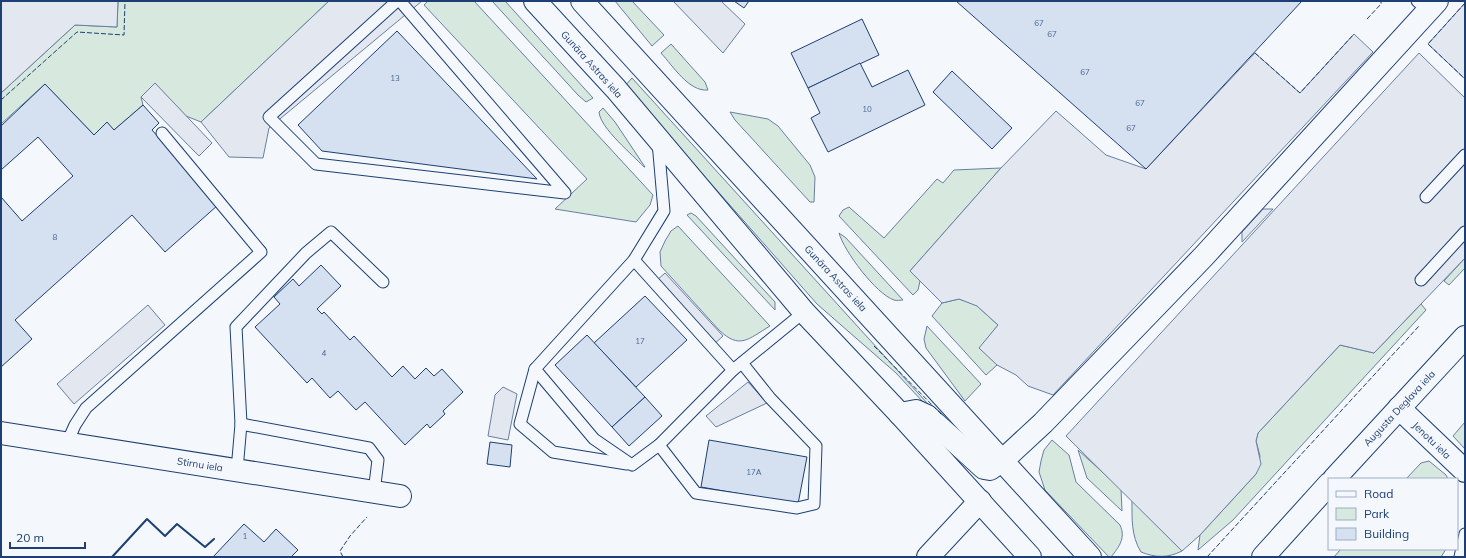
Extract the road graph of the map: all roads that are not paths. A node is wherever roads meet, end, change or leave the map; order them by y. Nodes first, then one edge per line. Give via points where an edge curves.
1 (399, 1) edge
2 (535, 1) edge
3 (582, 1) edge
4 (1427, 4) edge
5 (162, 133) dead end
6 (658, 142) junction
7 (1465, 155) edge
8 (1426, 197) dead end
9 (1465, 232) edge
10 (634, 260) junction
11 (1421, 280) dead end
12 (383, 282) dead end
13 (804, 312) junction
14 (1465, 337) edge
15 (737, 367) junction
16 (535, 369) junction
17 (1399, 408) junction
18 (900, 414) junction
19 (241, 424) junction
20 (1, 433) edge
21 (67, 444) junction
22 (659, 445) junction
23 (1003, 460) junction
24 (632, 465) junction
25 (237, 470) junction
26 (1465, 471) edge
27 (1335, 478) edge
28 (1328, 485) edge
29 (374, 492) junction
30 (400, 496) dead end
31 (980, 501) junction
32 (1465, 534) edge
33 (928, 557) edge
34 (1030, 557) edge
35 (1090, 557) edge
36 (1263, 557) edge
37 (1460, 557) edge

1 - 1 lane via 269,117 316,164 565,193
2 - 6 main road, Gunāra Astras iela via 616,89
3 - 23 main road, Gunāra Astras iela
4 - 23 main road via 1204,256 1043,423
5 - 21 lane via 261,252 86,408
6 - 10 lane via 664,211
6 - 13 main road, Gunāra Astras iela
7 - 8 lane
9 - 11 lane
10 - 15 lane
10 - 16 lane
12 - 19 lane via 331,232 306,253 236,327
13 - 15 lane
13 - 18 main road, Gunāra Astras iela
14 - 17 main road, Augusta Deglava iela
15 - 22 lane
15 - 22 lane via 816,446 814,504 797,508 696,492
16 - 24 lane via 594,439
16 - 24 lane via 520,424 554,452
17 - 26 main road, Jenotu iela
17 - 27 main road, Augusta Deglava iela
18 - 23 main road via 916,411 927,416 984,468 990,469
18 - 31 main road, Gunāra Astras iela
19 - 25 lane
19 - 29 lane via 369,448 378,460
20 - 21 main road, Stirnu iela
21 - 25 main road, Stirnu iela
22 - 24 lane
23 - 35 main road, Gunāra Astras iela
25 - 29 main road, Stirnu iela
28 - 36 main road
29 - 30 main road, Stirnu iela
31 - 33 main road
31 - 34 main road, Gunāra Astras iela
32 - 37 lane

